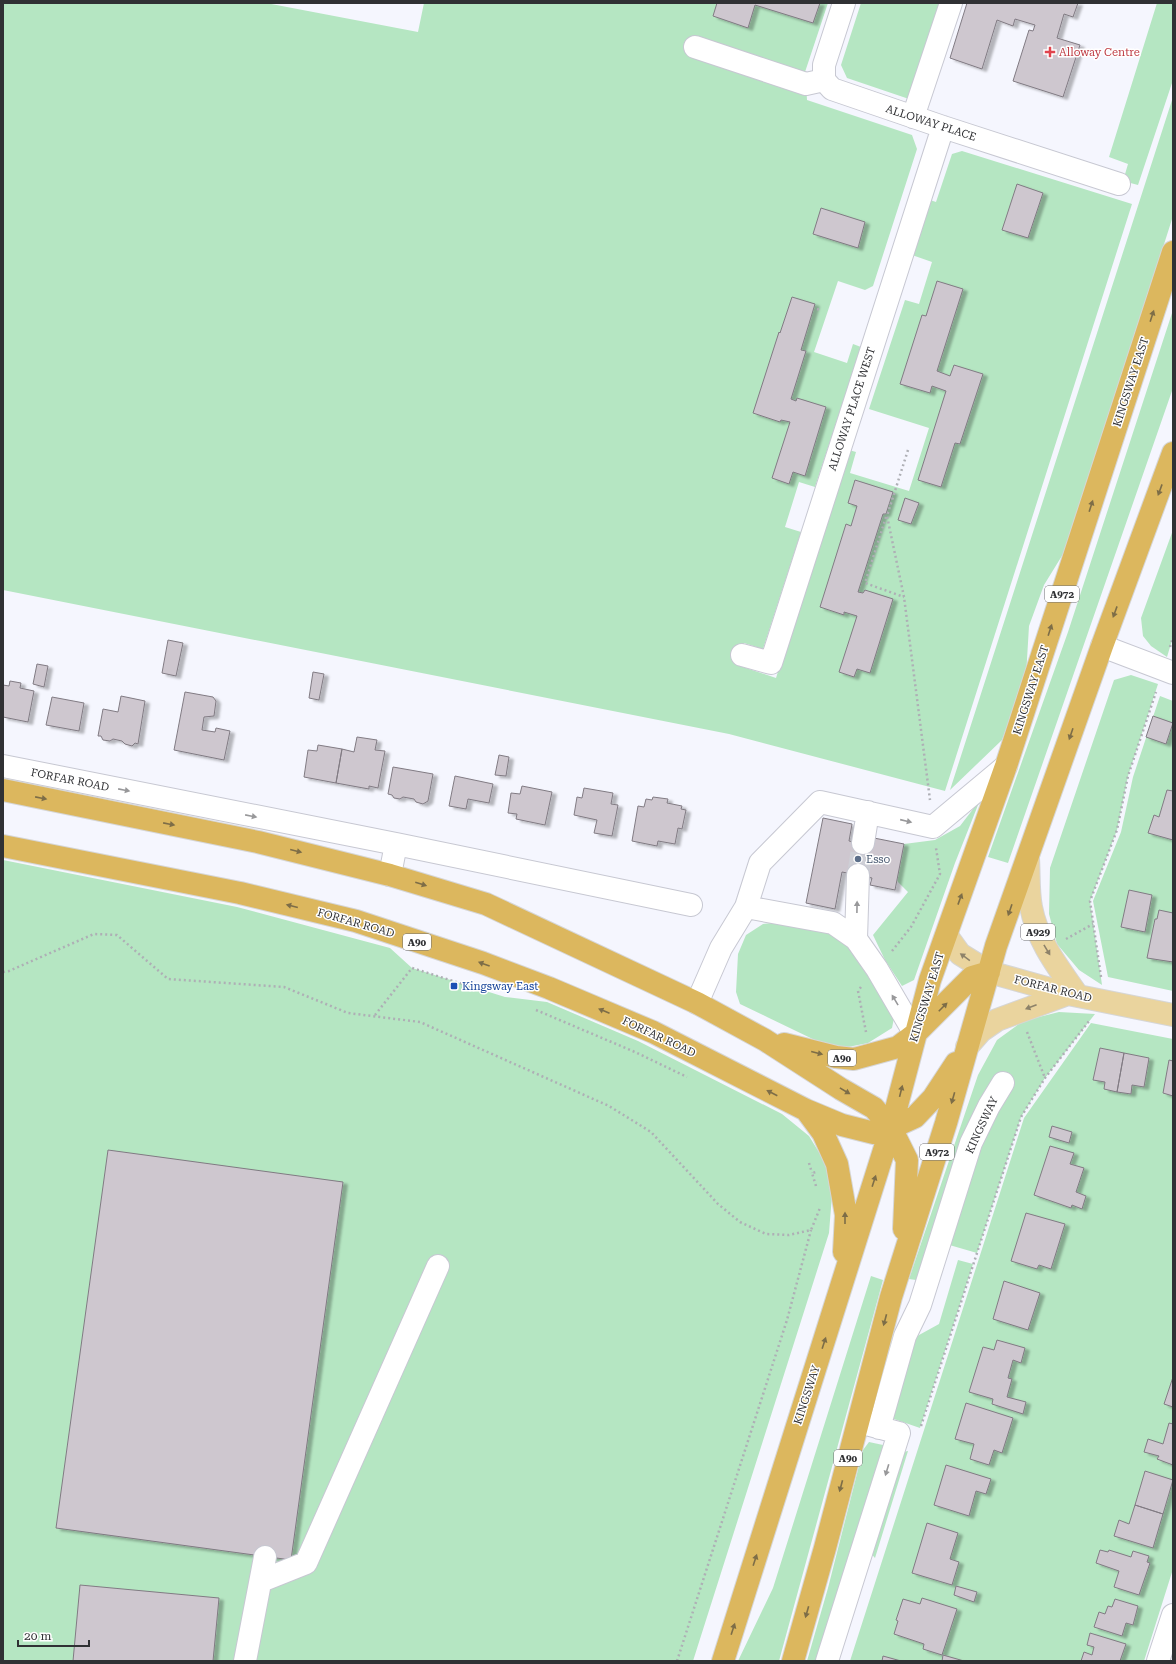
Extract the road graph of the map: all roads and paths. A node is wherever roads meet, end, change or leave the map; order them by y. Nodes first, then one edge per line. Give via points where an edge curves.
1 (844, 3) edge
2 (951, 3) edge
3 (694, 47) dead end
4 (824, 80) junction
5 (913, 117) junction
6 (943, 127) junction
7 (1119, 184) dead end
8 (1173, 252) edge
9 (817, 309) dead end
10 (821, 310) dead end
11 (1173, 453) edge
12 (887, 516) dead end
13 (904, 597) dead end
14 (1173, 637) edge
15 (1102, 646) junction
16 (742, 654) dead end
17 (1168, 671) edge
18 (3, 766) edge
19 (1006, 766) junction
20 (3, 790) edge
21 (868, 812) junction
22 (862, 843) tunnel mouth
23 (396, 844) junction
24 (3, 846) edge
25 (1028, 858) junction
26 (390, 875) junction
27 (858, 875) tunnel mouth
28 (690, 905) dead end
29 (746, 907) junction
30 (1094, 924) junction
31 (947, 936) junction
32 (856, 939) junction
33 (1063, 940) dead end
34 (989, 972) junction
35 (491, 992) dead end
36 (1081, 997) junction
37 (697, 1003) junction
38 (534, 1009) dead end
39 (1020, 1012) junction
40 (1173, 1015) edge
41 (374, 1016) dead end
42 (916, 1034) junction
43 (765, 1040) junction
44 (967, 1047) junction
45 (1045, 1078) junction
46 (690, 1079) dead end
47 (1003, 1083) dead end
48 (806, 1110) junction
49 (891, 1128) junction
50 (808, 1158) dead end
51 (812, 1173) dead end
52 (811, 1230) dead end
53 (904, 1256) junction
54 (438, 1266) dead end
55 (842, 1285) junction
56 (891, 1297) junction
57 (920, 1305) junction
58 (858, 1421) junction
59 (920, 1428) dead end
60 (889, 1430) junction
61 (265, 1557) dead end
62 (260, 1581) junction
63 (1173, 1614) edge
64 (245, 1661) edge
65 (677, 1661) edge
66 (722, 1661) edge
67 (793, 1661) edge
68 (827, 1661) edge
69 (1158, 1661) edge

1 - 4 street via 824,65
2 - 5 street
3 - 4 street via 806,84
4 - 5 street, ALLOWAY PLACE via 832,89
5 - 6 street, ALLOWAY PLACE
6 - 7 street, ALLOWAY PLACE
6 - 16 street, ALLOWAY PLACE WEST via 771,663
19 -> 8 highway, KINGSWAY EAST / A972
9 - 10 path
11 -> 15 highway, A972
12 - 13 path via 864,583
14 - 17 path
15 - 17 street
15 -> 25 highway, A972
17 - 30 path via 1128,776 1117,830 1090,901
18 -> 23 street, FORFAR ROAD
21 -> 19 street via 933,827
31 -> 19 highway, KINGSWAY EAST / A972
20 -> 26 highway, FORFAR ROAD / A90 via 258,842
21 - 22 street
21 - 29 street via 820,802 760,863
23 - 26 street
23 - 28 street, FORFAR ROAD
48 -> 24 highway, FORFAR ROAD / A90 via 653,1032 549,988 356,921 247,895
25 -> 34 highway, A972
25 -> 36 main road, A929 via 1031,907 1040,937 1045,948
26 -> 37 highway, FORFAR ROAD / A90 via 486,904
32 -> 27 street
29 - 32 street via 833,923
29 - 37 street via 721,948
30 - 33 path
30 - 36 path via 1102,985
34 -> 31 main road, FORFAR ROAD via 960,954
31 - 42 highway, KINGSWAY EAST / A972 via 930,980
42 -> 32 street
34 - 36 main road, FORFAR ROAD
42 -> 34 highway via 972,977
34 - 44 highway, A972
35 - 41 path via 412,968
36 -> 39 main road
36 - 40 main road, FORFAR ROAD
36 - 45 path via 1095,1014
37 - 43 highway, FORFAR ROAD / A90
38 - 46 path
39 - 44 main road via 997,1020 981,1031
39 - 45 path
43 -> 42 highway, A90 via 854,1059 898,1047
49 -> 42 highway, KINGSWAY EAST / A972
43 -> 49 highway, FORFAR ROAD / A90 via 874,1108
44 - 49 highway, FORFAR ROAD / A90 via 915,1117
44 -> 53 highway, A972
45 - 59 path via 1021,1116
47 - 57 street, KINGSWAY via 971,1143
48 - 49 highway, FORFAR ROAD / A90 via 842,1125 874,1133
55 -> 48 highway, A90 via 846,1215 837,1164 822,1133
49 - 53 highway, FORFAR ROAD / A90 via 907,1160
55 -> 49 highway, KINGSWAY / A90
50 - 51 path
52 - 65 path via 787,1320
53 - 56 highway, A90
54 - 62 street via 306,1563
66 -> 55 highway, KINGSWAY / A90
56 - 57 street
56 -> 58 highway, A90
57 - 60 street, KINGSWAY via 905,1336
58 - 60 street
58 -> 67 highway, A90
60 -> 68 street, KINGSWAY
61 - 62 street
62 - 64 street
63 - 69 street

